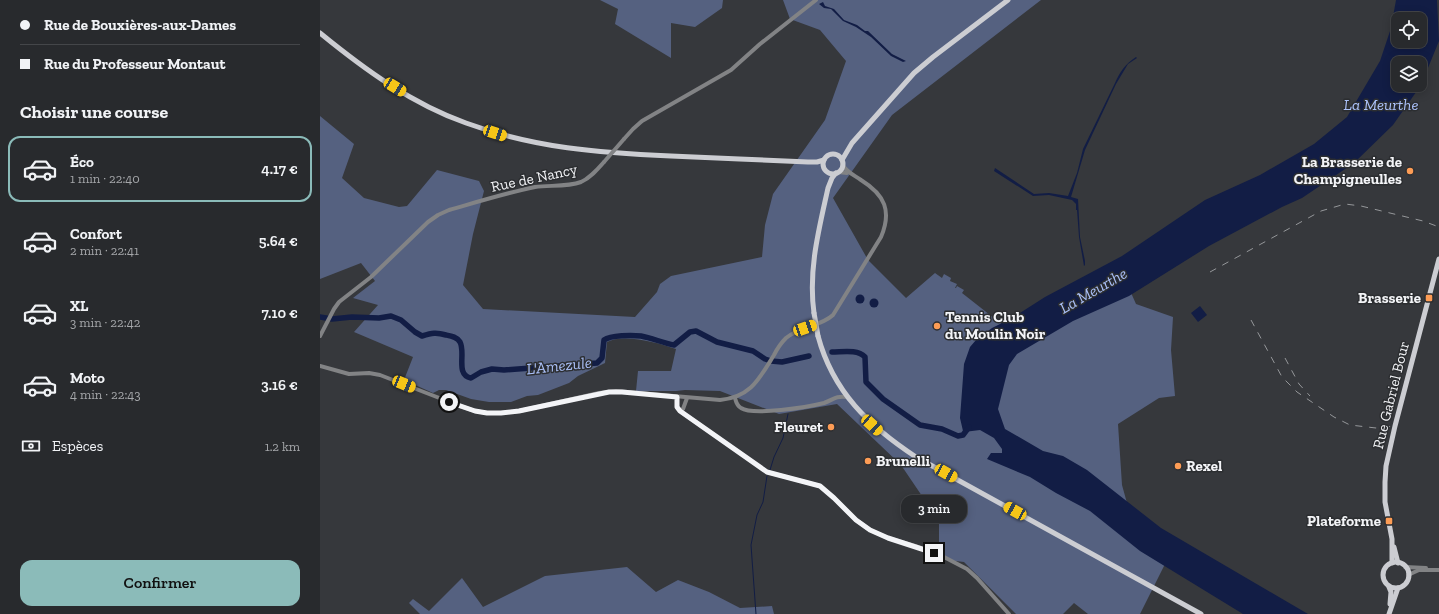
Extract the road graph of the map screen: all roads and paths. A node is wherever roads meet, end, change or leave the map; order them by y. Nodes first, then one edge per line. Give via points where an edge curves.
1 (816, 0) edge
2 (1008, 0) edge
3 (320, 32) edge
4 (852, 143) junction
5 (836, 154) junction
6 (824, 160) junction
7 (808, 162) junction
8 (842, 162) junction
9 (825, 170) junction
10 (837, 172) junction
11 (857, 178) junction
12 (828, 188) junction
13 (1439, 259) edge
14 (320, 336) edge
15 (320, 366) edge
16 (677, 397) junction
17 (847, 397) junction
18 (687, 398) junction
19 (735, 398) junction
20 (680, 411) junction
21 (1392, 538) junction
22 (1392, 563) junction
23 (1398, 563) junction
24 (1405, 567) junction
25 (1438, 570) edge
26 (1408, 575) junction
27 (1390, 587) junction
28 (1398, 588) junction
29 (1389, 612) edge
30 (1009, 614) edge
31 (1201, 614) edge

1 - 14 street, Rue de Nancy, bridge via 731,70 642,121 591,176 580,182 529,189 438,215 340,302
2 - 4 main road via 909,78
3 - 7 main road via 381,79 422,104 465,123 510,138 605,153
4 - 5 main road
4 - 8 main road
5 - 6 main road via 828,155
5 - 8 main road
6 - 7 main road
6 - 9 main road
7 - 9 main road via 817,163
8 - 10 main road
8 - 11 street via 845,170
9 - 10 main road
9 - 12 main road
10 - 11 street via 844,172
10 - 12 main road
11 - 19 street via 873,188 885,206 887,221 881,238 833,315 785,338 750,389
12 - 17 main road, bridge via 814,252 814,313 818,336 829,367
13 - 21 main road, Rue Gabriel Bour via 1386,466 1385,502
15 - 16 street via 348,374 380,375 460,406 487,413 519,411 609,392
16 - 18 street
16 - 20 street via 677,407
17 - 19 street via 837,396 822,403 754,412 739,407
17 - 31 main road via 866,420 916,456
18 - 19 street
18 - 20 street
20 - 30 street via 767,472 820,486 870,530 942,556 967,568
21 - 22 main road, Rue Gabriel Bour
21 - 23 main road, Rue Gabriel Bour
22 - 23 main road
22 - 27 main road via 1385,568 1383,574
23 - 24 main road
24 - 25 street
24 - 26 main road
25 - 26 street via 1419,570
26 - 28 main road via 1404,585
27 - 28 main road
27 - 29 main road
28 - 29 main road

